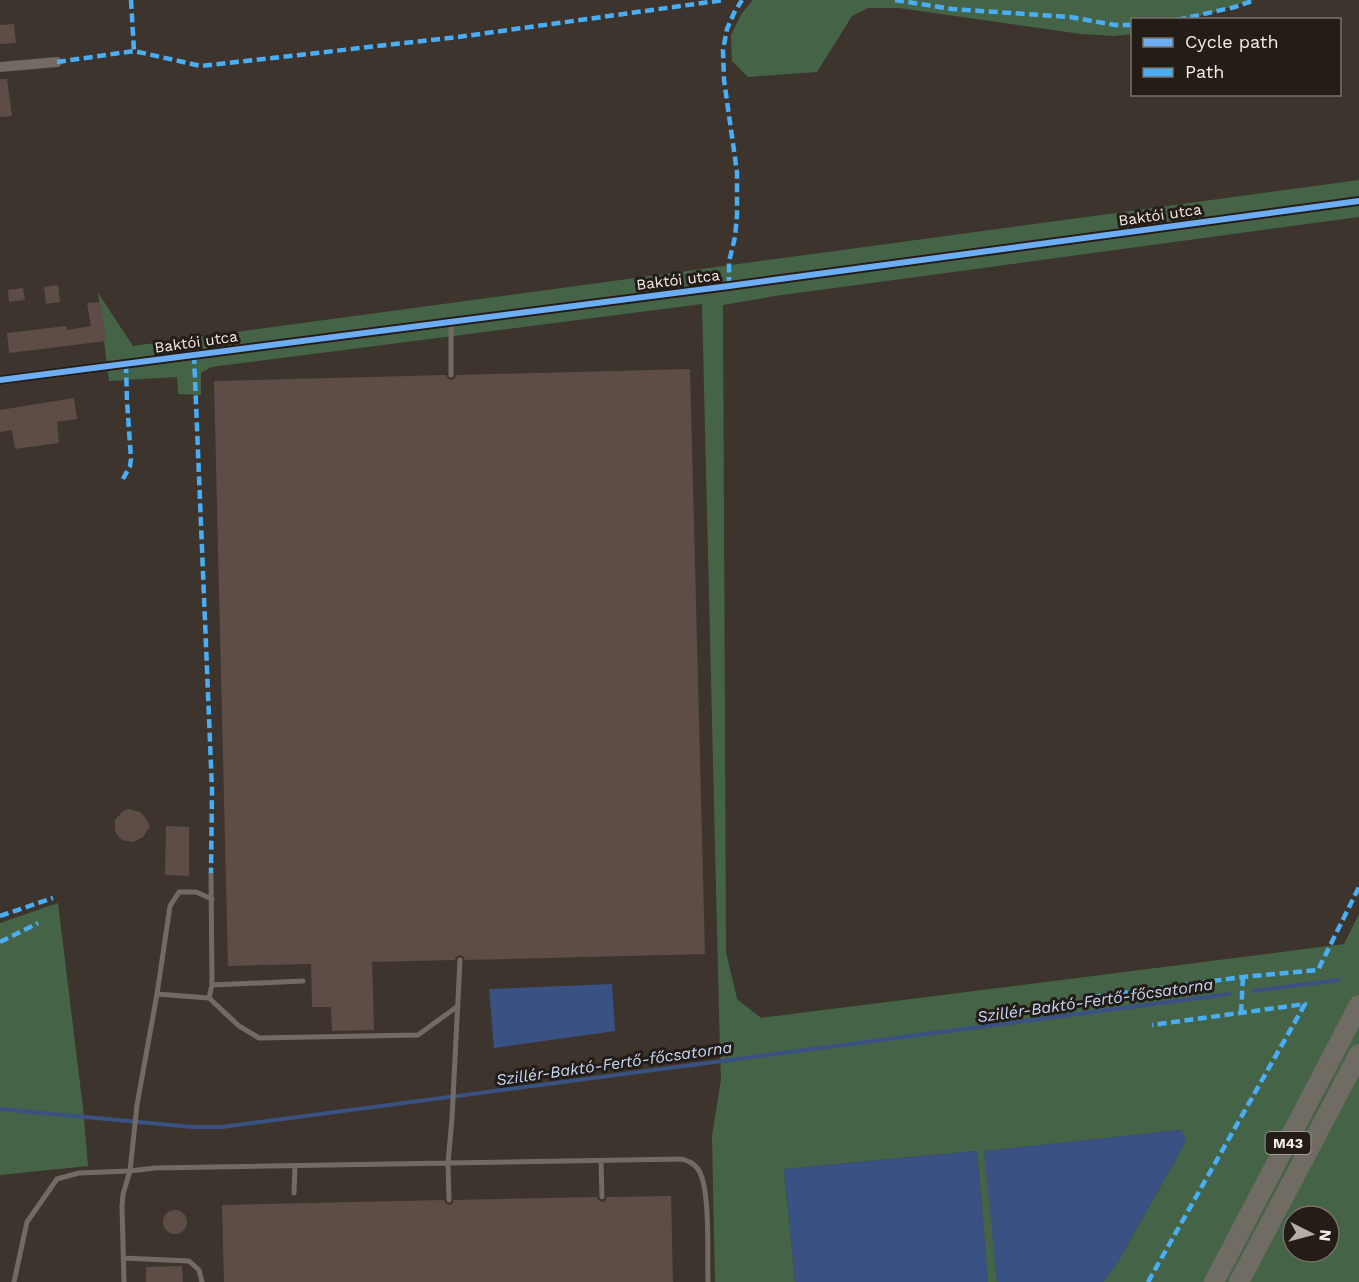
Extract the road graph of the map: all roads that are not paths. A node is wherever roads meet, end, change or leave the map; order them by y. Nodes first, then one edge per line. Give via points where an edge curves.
1 (57, 62) dead end
2 (0, 67) edge
3 (1359, 201) edge
4 (451, 322) junction
5 (451, 375) dead end
6 (0, 380) edge
7 (211, 873) dead end
8 (212, 899) junction
9 (460, 960) dead end
10 (303, 981) dead end
11 (212, 985) junction
12 (157, 994) junction
13 (209, 998) junction
14 (1359, 1005) edge
15 (458, 1006) junction
16 (1359, 1054) edge
17 (601, 1161) junction
18 (448, 1163) junction
19 (295, 1166) junction
20 (130, 1171) junction
21 (294, 1193) dead end
22 (602, 1197) dead end
23 (449, 1200) dead end
24 (123, 1258) junction
25 (14, 1282) edge
26 (124, 1282) edge
27 (202, 1282) edge
28 (708, 1282) edge
29 (1214, 1282) edge
30 (1239, 1282) edge

1 - 2 street
3 - 4 street, Baktói utca
4 - 5 lane
4 - 6 street, Baktói utca
7 - 8 lane
8 - 11 lane
8 - 12 lane via 196,892 179,892 170,906
9 - 15 lane
10 - 11 lane
11 - 13 lane
12 - 13 lane
12 - 20 lane
13 - 15 lane via 239,1026 259,1038 418,1035
14 - 29 highway, M43
15 - 18 lane
16 - 30 highway, M43
17 - 18 lane
17 - 22 lane
17 - 28 lane via 682,1159 694,1164 706,1200
18 - 19 lane
18 - 23 lane
19 - 20 lane
19 - 21 lane
20 - 24 lane via 123,1194
20 - 25 lane via 79,1173 57,1179 27,1222
24 - 26 lane
24 - 27 lane via 189,1261 199,1270

